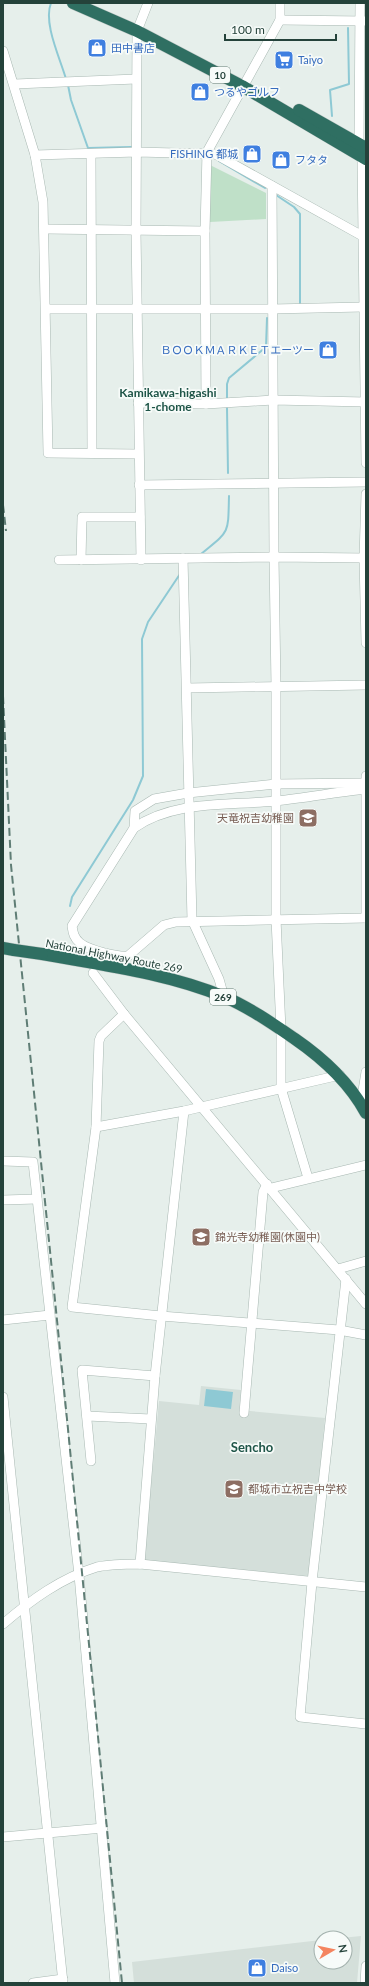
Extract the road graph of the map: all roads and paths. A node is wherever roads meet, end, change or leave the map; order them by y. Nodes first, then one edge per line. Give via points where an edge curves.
1 (73, 3) edge
2 (88, 3) edge
3 (148, 3) edge
4 (280, 3) edge
5 (360, 3) edge
6 (280, 20) junction
7 (363, 21) edge
8 (138, 28) junction
9 (3, 51) edge
10 (136, 79) junction
11 (244, 83) junction
12 (14, 84) junction
13 (137, 152) junction
14 (207, 152) junction
15 (363, 152) edge
16 (91, 154) junction
17 (35, 155) junction
18 (272, 186) junction
19 (45, 230) junction
20 (91, 230) junction
21 (136, 231) junction
22 (205, 231) junction
23 (364, 237) edge
24 (364, 307) junction
25 (46, 309) junction
26 (137, 309) junction
27 (205, 309) junction
28 (272, 309) junction
29 (92, 310) junction
30 (273, 400) junction
31 (366, 402) edge
32 (138, 403) junction
33 (206, 404) junction
34 (92, 452) junction
35 (138, 454) junction
36 (366, 463) edge
37 (366, 482) edge
38 (273, 484) junction
39 (139, 485) junction
40 (366, 494) edge
41 (140, 517) junction
42 (274, 557) junction
43 (183, 558) junction
44 (365, 558) edge
45 (59, 560) dead end
46 (81, 560) junction
47 (141, 560) junction
48 (366, 643) edge
49 (366, 685) edge
50 (276, 687) junction
51 (187, 688) junction
52 (366, 776) edge
53 (366, 783) edge
54 (276, 784) junction
55 (366, 789) edge
56 (188, 793) junction
57 (276, 801) junction
58 (189, 807) junction
59 (134, 828) junction
60 (366, 918) edge
61 (276, 919) junction
62 (192, 920) junction
63 (8, 949) edge
64 (93, 973) dead end
65 (224, 997) junction
66 (124, 1014) junction
67 (281, 1029) junction
68 (366, 1072) edge
69 (340, 1075) junction
70 (281, 1088) junction
71 (201, 1107) junction
72 (363, 1108) edge
73 (184, 1111) junction
74 (96, 1127) junction
75 (3, 1160) edge
76 (366, 1165) edge
77 (308, 1178) junction
78 (269, 1186) junction
79 (37, 1198) junction
80 (3, 1200) edge
81 (366, 1262) edge
82 (338, 1269) junction
83 (346, 1279) junction
84 (366, 1304) edge
85 (50, 1315) junction
86 (161, 1316) junction
87 (3, 1320) edge
88 (252, 1324) junction
89 (339, 1330) junction
90 (366, 1335) edge
91 (155, 1376) junction
92 (3, 1397) edge
93 (244, 1413) dead end
94 (87, 1416) junction
95 (151, 1419) junction
96 (91, 1461) dead end
97 (7, 1471) edge
98 (140, 1564) junction
99 (79, 1575) junction
100 (312, 1582) junction
101 (366, 1587) edge
102 (24, 1605) junction
103 (3, 1624) edge
104 (366, 1724) edge
105 (103, 1828) junction
106 (49, 1833) junction
107 (3, 1837) edge
108 (366, 1966) edge
109 (63, 1981) edge
110 (33, 1983) edge
111 (115, 1983) edge
112 (365, 1983) edge

1 - 8 highway, 10
2 - 8 highway, 10
3 - 8 street
4 - 6 street
5 - 7 street
6 - 7 street
6 - 11 street
7 - 15 street
8 - 10 street
8 - 11 highway, 10
9 - 12 street
10 - 12 street
10 - 13 street
11 - 14 street
11 - 15 highway, 10
12 - 17 street
13 - 14 street
13 - 16 street
13 - 21 street
14 - 18 street
14 - 22 street
15 - 23 street
16 - 17 street
16 - 20 street
17 - 19 street
18 - 23 street
18 - 28 street
19 - 20 street
19 - 25 street
20 - 21 street
20 - 29 street
21 - 22 street
21 - 26 street
22 - 27 street
23 - 24 street
24 - 28 street
24 - 31 street
25 - 29 street
25 - 34 street via 48,453
26 - 27 street
26 - 29 street
26 - 32 street
27 - 28 street
27 - 33 street
28 - 30 street
29 - 34 street
30 - 31 street
30 - 33 street
30 - 38 street
31 - 36 street
32 - 33 street
32 - 35 street
34 - 35 street
35 - 39 street
37 - 38 street
38 - 39 street
38 - 42 street
39 - 41 street
40 - 44 street
41 - 46 street via 82,518
41 - 47 street
42 - 43 street
42 - 44 street
42 - 50 street
43 - 47 street
43 - 51 street
44 - 48 street
45 - 46 street
46 - 47 street
49 - 50 street
50 - 51 street
50 - 54 street
51 - 56 street
52 - 53 street
53 - 54 street
53 - 55 street
54 - 56 street
54 - 57 street
55 - 57 street
55 - 60 street
56 - 58 street
56 - 59 street via 162,797 141,806 135,811
57 - 58 street
57 - 61 street
58 - 59 street via 163,813 145,820
58 - 62 street
59 - 62 street via 72,926 73,935 80,944 121,957 128,956 164,925
60 - 61 street
61 - 62 street
61 - 67 street
62 - 65 street via 219,979
63 - 65 highway, National Highway Route 269 / 269, bridge via 175,980
64 - 66 street
65 - 67 highway, National Highway Route 269 / 269 via 246,1007
66 - 71 street
66 - 74 street via 99,1041
67 - 69 highway, National Highway Route 269 / 269
67 - 70 street
68 - 72 street
69 - 70 street
69 - 72 highway, National Highway Route 269 / 269
70 - 71 street
70 - 77 street
71 - 73 street
71 - 78 street
73 - 74 street
73 - 86 street
74 - 86 street via 72,1307
75 - 79 street via 33,1162
76 - 77 street
77 - 78 street
78 - 82 street
78 - 88 street via 263,1192
79 - 80 street
79 - 85 street
81 - 82 street
82 - 83 street
83 - 84 street
83 - 89 street
85 - 87 street
85 - 99 street
86 - 88 street
86 - 91 street
88 - 89 street
88 - 93 street
89 - 90 street
89 - 100 street
91 - 94 street via 82,1370
91 - 95 street
92 - 97 street
94 - 95 street
94 - 96 street
95 - 98 street
97 - 102 street
98 - 99 street via 97,1568
98 - 100 street
99 - 102 street via 48,1589
99 - 105 street
100 - 101 street
100 - 104 street via 300,1717
102 - 103 street
102 - 106 street
105 - 106 street
105 - 111 street
106 - 107 street
106 - 109 street
108 - 112 street
109 - 110 street

